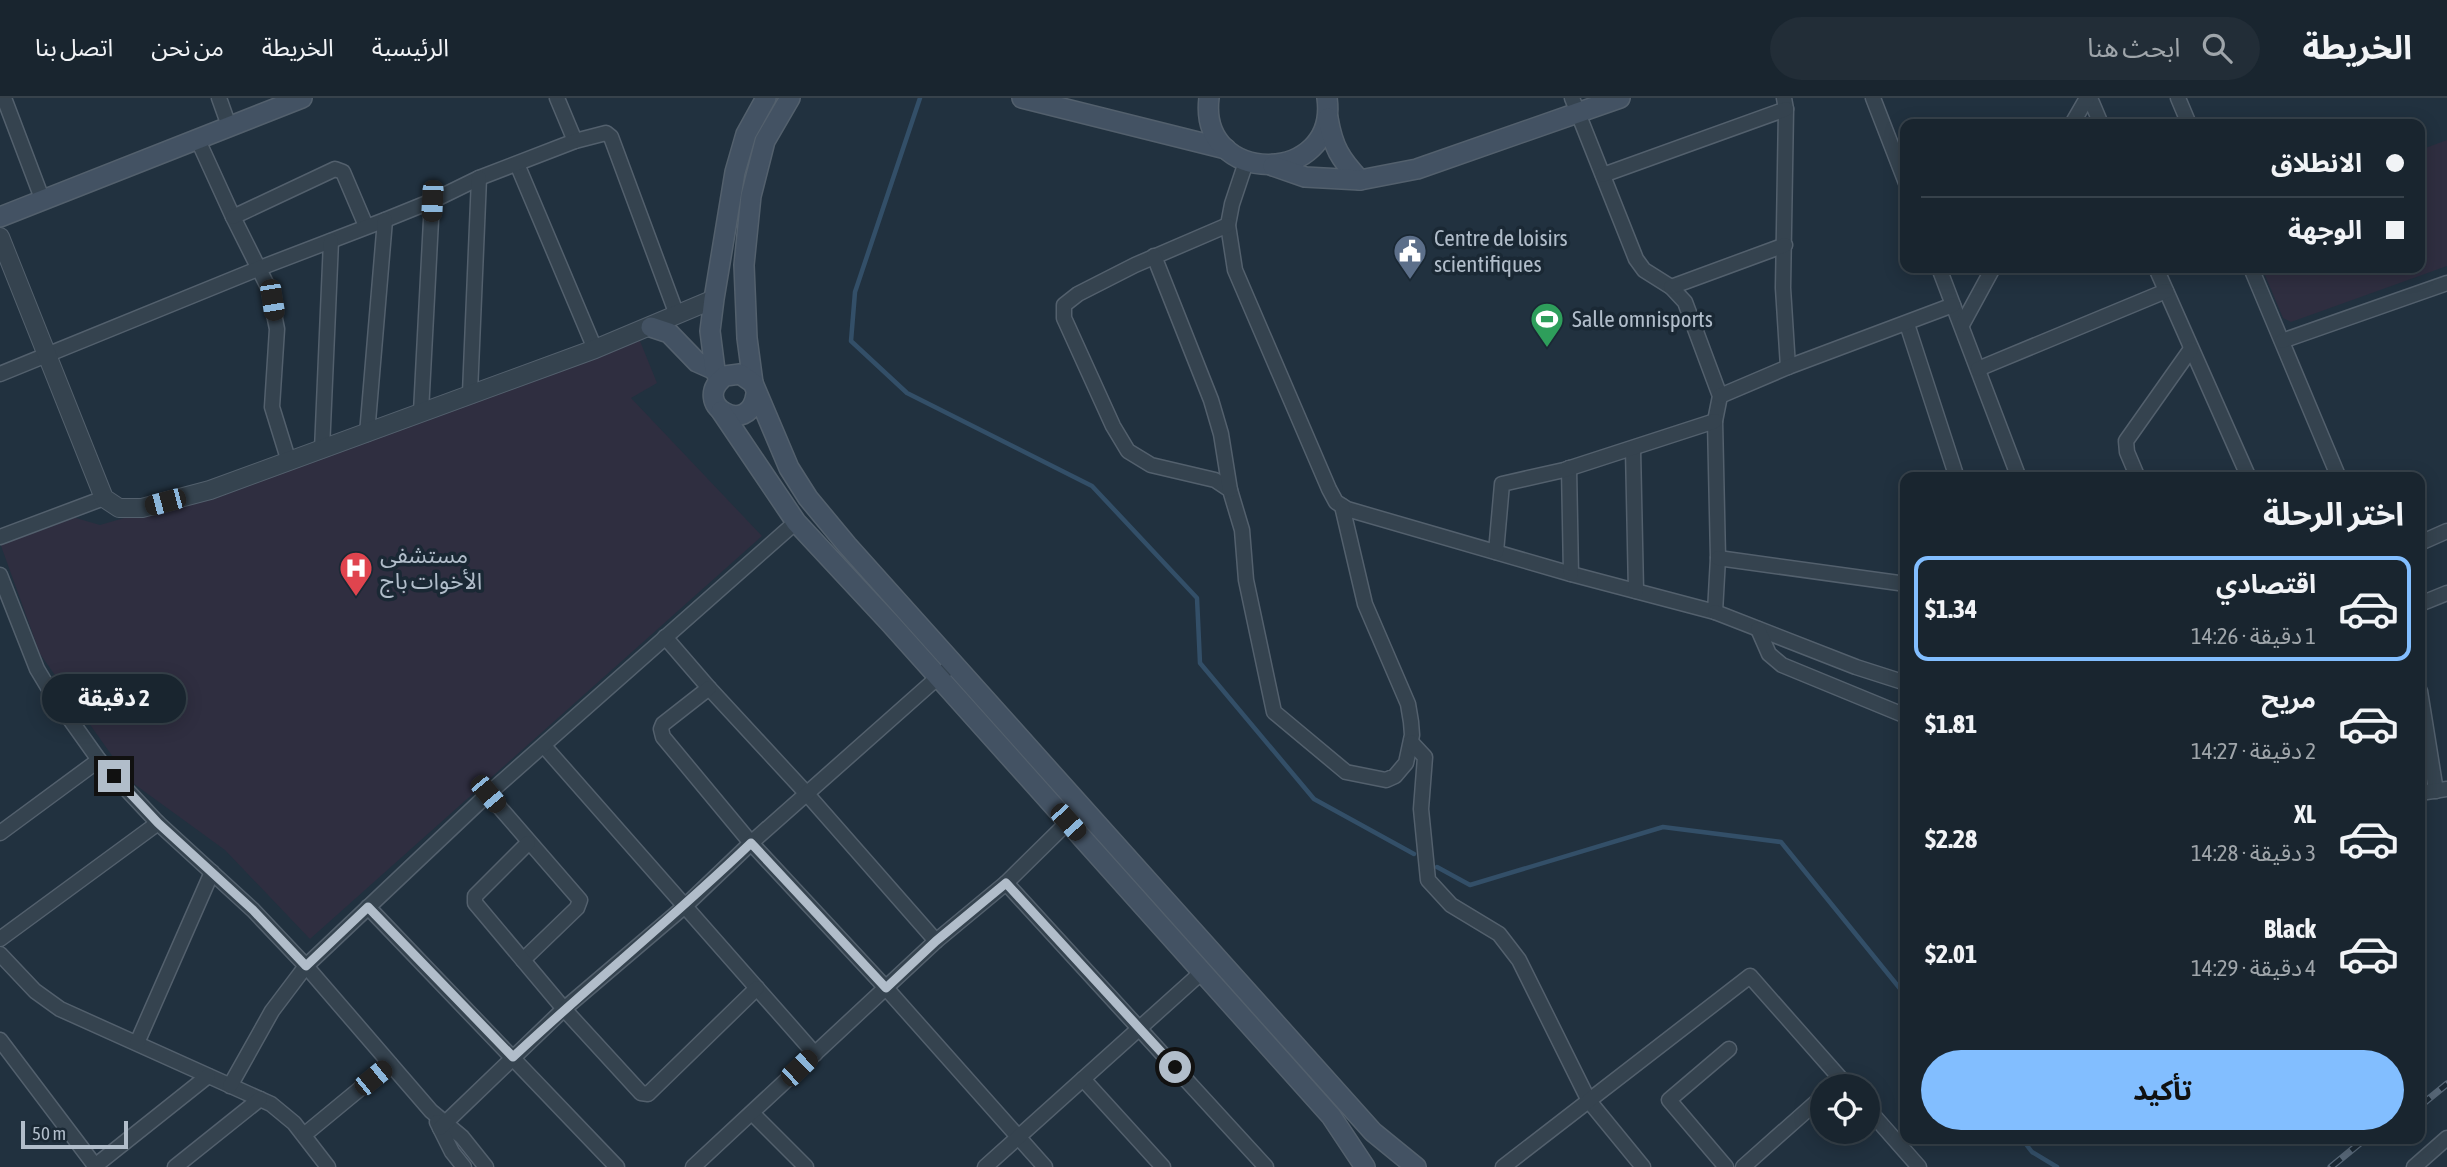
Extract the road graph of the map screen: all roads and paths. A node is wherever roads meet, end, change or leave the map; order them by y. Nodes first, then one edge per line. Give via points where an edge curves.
1 (4, 98) edge
2 (219, 98) edge
3 (302, 98) edge
4 (557, 98) edge
5 (765, 98) edge
6 (790, 98) edge
7 (1022, 98) edge
8 (1209, 98) edge
9 (1620, 98) edge
10 (1873, 98) edge
11 (2088, 98) edge
12 (2178, 98) edge
13 (1785, 103) edge
14 (1327, 106) edge
15 (1575, 106) edge
16 (2075, 119) edge
17 (2098, 119) edge
18 (2187, 119) edge
19 (229, 126) junction
20 (197, 138) junction
21 (575, 141) junction
22 (1226, 149) junction
23 (1246, 162) junction
24 (517, 164) junction
25 (1273, 166) junction
26 (1900, 168) edge
27 (1603, 175) junction
28 (479, 178) junction
29 (1360, 180) junction
30 (43, 201) junction
31 (432, 201) junction
32 (0, 217) edge
33 (233, 217) junction
34 (385, 220) junction
35 (1228, 225) junction
36 (366, 226) junction
37 (0, 237) edge
38 (331, 241) junction
39 (1785, 245) junction
40 (1154, 256) junction
41 (260, 268) junction
42 (1941, 273) edge
43 (1990, 273) edge
44 (2158, 273) edge
45 (2253, 273) edge
46 (2447, 283) edge
47 (1671, 287) junction
48 (2166, 291) junction
49 (714, 299) junction
50 (1953, 305) junction
51 (677, 315) junction
52 (1906, 324) junction
53 (1962, 325) junction
54 (651, 327) junction
55 (2282, 341) junction
56 (595, 349) junction
57 (2191, 349) junction
58 (48, 355) junction
59 (1788, 367) junction
60 (1978, 369) junction
61 (0, 374) edge
62 (717, 375) junction
63 (754, 389) junction
64 (470, 393) junction
65 (1720, 396) junction
66 (721, 411) junction
67 (421, 412) junction
68 (1715, 421) junction
69 (367, 434) junction
70 (1633, 449) junction
71 (322, 450) junction
72 (289, 462) junction
73 (1569, 468) junction
74 (1955, 472) edge
75 (2018, 472) edge
76 (2135, 472) edge
77 (2246, 472) edge
78 (2337, 472) edge
79 (1230, 490) junction
80 (104, 498) junction
81 (1342, 506) junction
82 (796, 522) junction
83 (2447, 531) edge
84 (0, 537) edge
85 (2425, 540) edge
86 (1496, 552) junction
87 (1718, 558) junction
88 (1571, 574) junction
89 (0, 575) edge
90 (1900, 583) edge
91 (1636, 591) junction
92 (2447, 593) edge
93 (2425, 602) edge
94 (1715, 612) junction
95 (1758, 629) junction
96 (665, 637) junction
97 (954, 663) junction
98 (937, 677) junction
99 (1900, 681) edge
100 (709, 688) junction
101 (1900, 714) edge
102 (2425, 714) edge
103 (1411, 742) junction
104 (544, 746) junction
105 (99, 760) junction
106 (2442, 790) edge
107 (488, 794) junction
108 (807, 794) junction
109 (1068, 822) junction
110 (158, 823) junction
111 (1, 829) edge
112 (528, 843) junction
113 (751, 843) junction
114 (212, 872) junction
115 (1006, 883) junction
116 (685, 906) junction
117 (368, 907) junction
118 (0, 939) edge
119 (936, 941) junction
120 (0, 954) edge
121 (523, 960) junction
122 (306, 966) junction
123 (1202, 972) junction
124 (757, 988) junction
125 (886, 988) junction
126 (564, 1009) junction
127 (1139, 1027) junction
128 (0, 1040) edge
129 (138, 1043) junction
130 (1729, 1049) dead end
131 (815, 1054) junction
132 (513, 1057) junction
133 (390, 1064) junction
134 (1837, 1074) edge
135 (208, 1076) junction
136 (1083, 1079) junction
137 (230, 1086) junction
138 (260, 1099) junction
139 (1589, 1101) junction
140 (1810, 1108) edge
141 (752, 1113) junction
142 (1880, 1123) edge
143 (443, 1126) junction
144 (303, 1135) junction
145 (1018, 1137) junction
146 (2447, 1138) edge
147 (96, 1166) edge
148 (175, 1167) edge
149 (327, 1167) edge
150 (464, 1167) edge
151 (486, 1167) edge
152 (617, 1167) edge
153 (693, 1167) edge
154 (806, 1167) edge
155 (985, 1167) edge
156 (1045, 1167) edge
157 (1163, 1167) edge
158 (1266, 1167) edge
159 (1365, 1167) edge
160 (1416, 1167) edge
161 (1503, 1167) edge
162 (1643, 1167) edge
163 (1726, 1167) edge
164 (1743, 1167) edge
165 (1919, 1167) edge
166 (2414, 1167) edge

1 - 30 street
2 - 19 street
3 - 19 main road
4 - 21 street
5 - 49 main road via 746,134 735,172
6 - 63 main road via 765,141 751,196 744,265
7 - 22 main road
8 - 22 main road via 1213,129
9 - 15 main road
10 - 26 street
11 - 16 street
11 - 17 street
12 - 18 street
13 - 27 street
13 - 39 street
14 - 25 main road via 1318,140 1309,150
14 - 29 main road via 1337,153
15 - 27 street
15 - 29 main road via 1417,169
19 - 20 main road
20 - 30 main road
20 - 33 street
21 - 24 street
21 - 51 street via 606,133 611,136
22 - 23 main road
23 - 25 main road
23 - 35 street
24 - 28 street
24 - 56 street
25 - 29 main road via 1305,177
27 - 47 street via 1636,259 1644,270
28 - 31 street
28 - 64 street
30 - 32 main road
31 - 34 street
31 - 67 street
33 - 36 street via 335,169 343,172
33 - 41 street
34 - 36 street
34 - 69 street
35 - 40 street
35 - 81 street via 1235,271 1329,489
36 - 38 street
37 - 58 street
38 - 41 street
38 - 71 street
39 - 47 street
39 - 59 street
40 - 79 street via 1211,400
40 - 79 street via 1070,299 1064,305 1064,318 1128,451 1151,465 1215,480
41 - 58 street
41 - 72 street via 277,329 272,407
42 - 50 street
43 - 53 street
44 - 48 street
45 - 55 street
46 - 55 street
47 - 65 street via 1685,302
48 - 57 street
48 - 60 street
49 - 51 street
49 - 62 main road via 710,331
50 - 52 street
50 - 53 street
51 - 54 street
52 - 59 street
52 - 74 street
53 - 60 street
54 - 56 street
54 - 62 main road via 669,333
55 - 78 street
56 - 64 street
57 - 76 street via 2126,441
57 - 77 street
58 - 61 street
58 - 80 street
59 - 65 street
60 - 75 street
62 - 63 main road via 747,377
62 - 66 main road via 713,394
63 - 66 main road via 755,401 747,412 734,416
63 - 97 main road via 789,468 808,498
64 - 67 street
65 - 68 street
66 - 82 main road
67 - 69 street
68 - 70 street
68 - 87 street
69 - 71 street
70 - 73 street
70 - 91 street
71 - 72 street
72 - 80 street via 142,508 119,508
73 - 86 street via 1502,484
73 - 88 street
79 - 103 street via 1242,530 1246,580 1274,712 1346,772 1377,780 1401,771
80 - 84 street
81 - 86 street
81 - 103 street via 1365,604 1408,704
82 - 96 street
82 - 98 main road
83 - 85 street
86 - 88 street
87 - 90 street
87 - 94 street
88 - 91 street
89 - 105 street via 37,669
91 - 94 street
92 - 93 street
94 - 95 street
95 - 99 street
95 - 101 street via 1766,650 1782,665
96 - 100 street
96 - 104 street
97 - 98 street
97 - 160 main road via 1373,1132
98 - 108 street
98 - 109 main road
100 - 108 street
100 - 113 street via 663,724 661,733
102 - 106 street
103 - 139 street via 1426,757 1420,809 1428,880 1451,905 1499,934 1519,960
104 - 107 street
104 - 116 street
105 - 110 street
105 - 111 street
107 - 112 street
107 - 117 street
108 - 113 street
108 - 119 street
109 - 115 street
109 - 123 main road
110 - 114 street
110 - 118 street
112 - 121 street via 474,898
112 - 121 street via 580,902
113 - 116 street
113 - 125 street
114 - 122 street
114 - 129 street
115 - 119 street
115 - 127 street
116 - 124 street
116 - 126 street
117 - 122 street
117 - 132 street
119 - 125 street
120 - 129 street via 35,991 60,1009
121 - 126 street
122 - 133 street
122 - 137 street via 272,1011
123 - 127 street
123 - 159 main road via 1331,1116
124 - 126 street via 644,1095
124 - 131 street
125 - 131 street
125 - 145 street
126 - 132 street
127 - 136 street
127 - 158 street
128 - 147 street
129 - 135 street
130 - 163 street via 1669,1100
131 - 141 street
132 - 143 street
132 - 152 street
133 - 143 street
133 - 144 street
134 - 139 street via 1750,976
135 - 137 street
135 - 147 street
136 - 145 street
136 - 157 street
137 - 138 street
138 - 144 street via 283,1112
138 - 148 street
139 - 161 street
139 - 162 street
140 - 164 street
141 - 153 street
141 - 154 street
142 - 165 street
143 - 150 street via 452,1152
143 - 151 street via 462,1137
144 - 149 street
145 - 155 street
145 - 156 street
146 - 166 street

